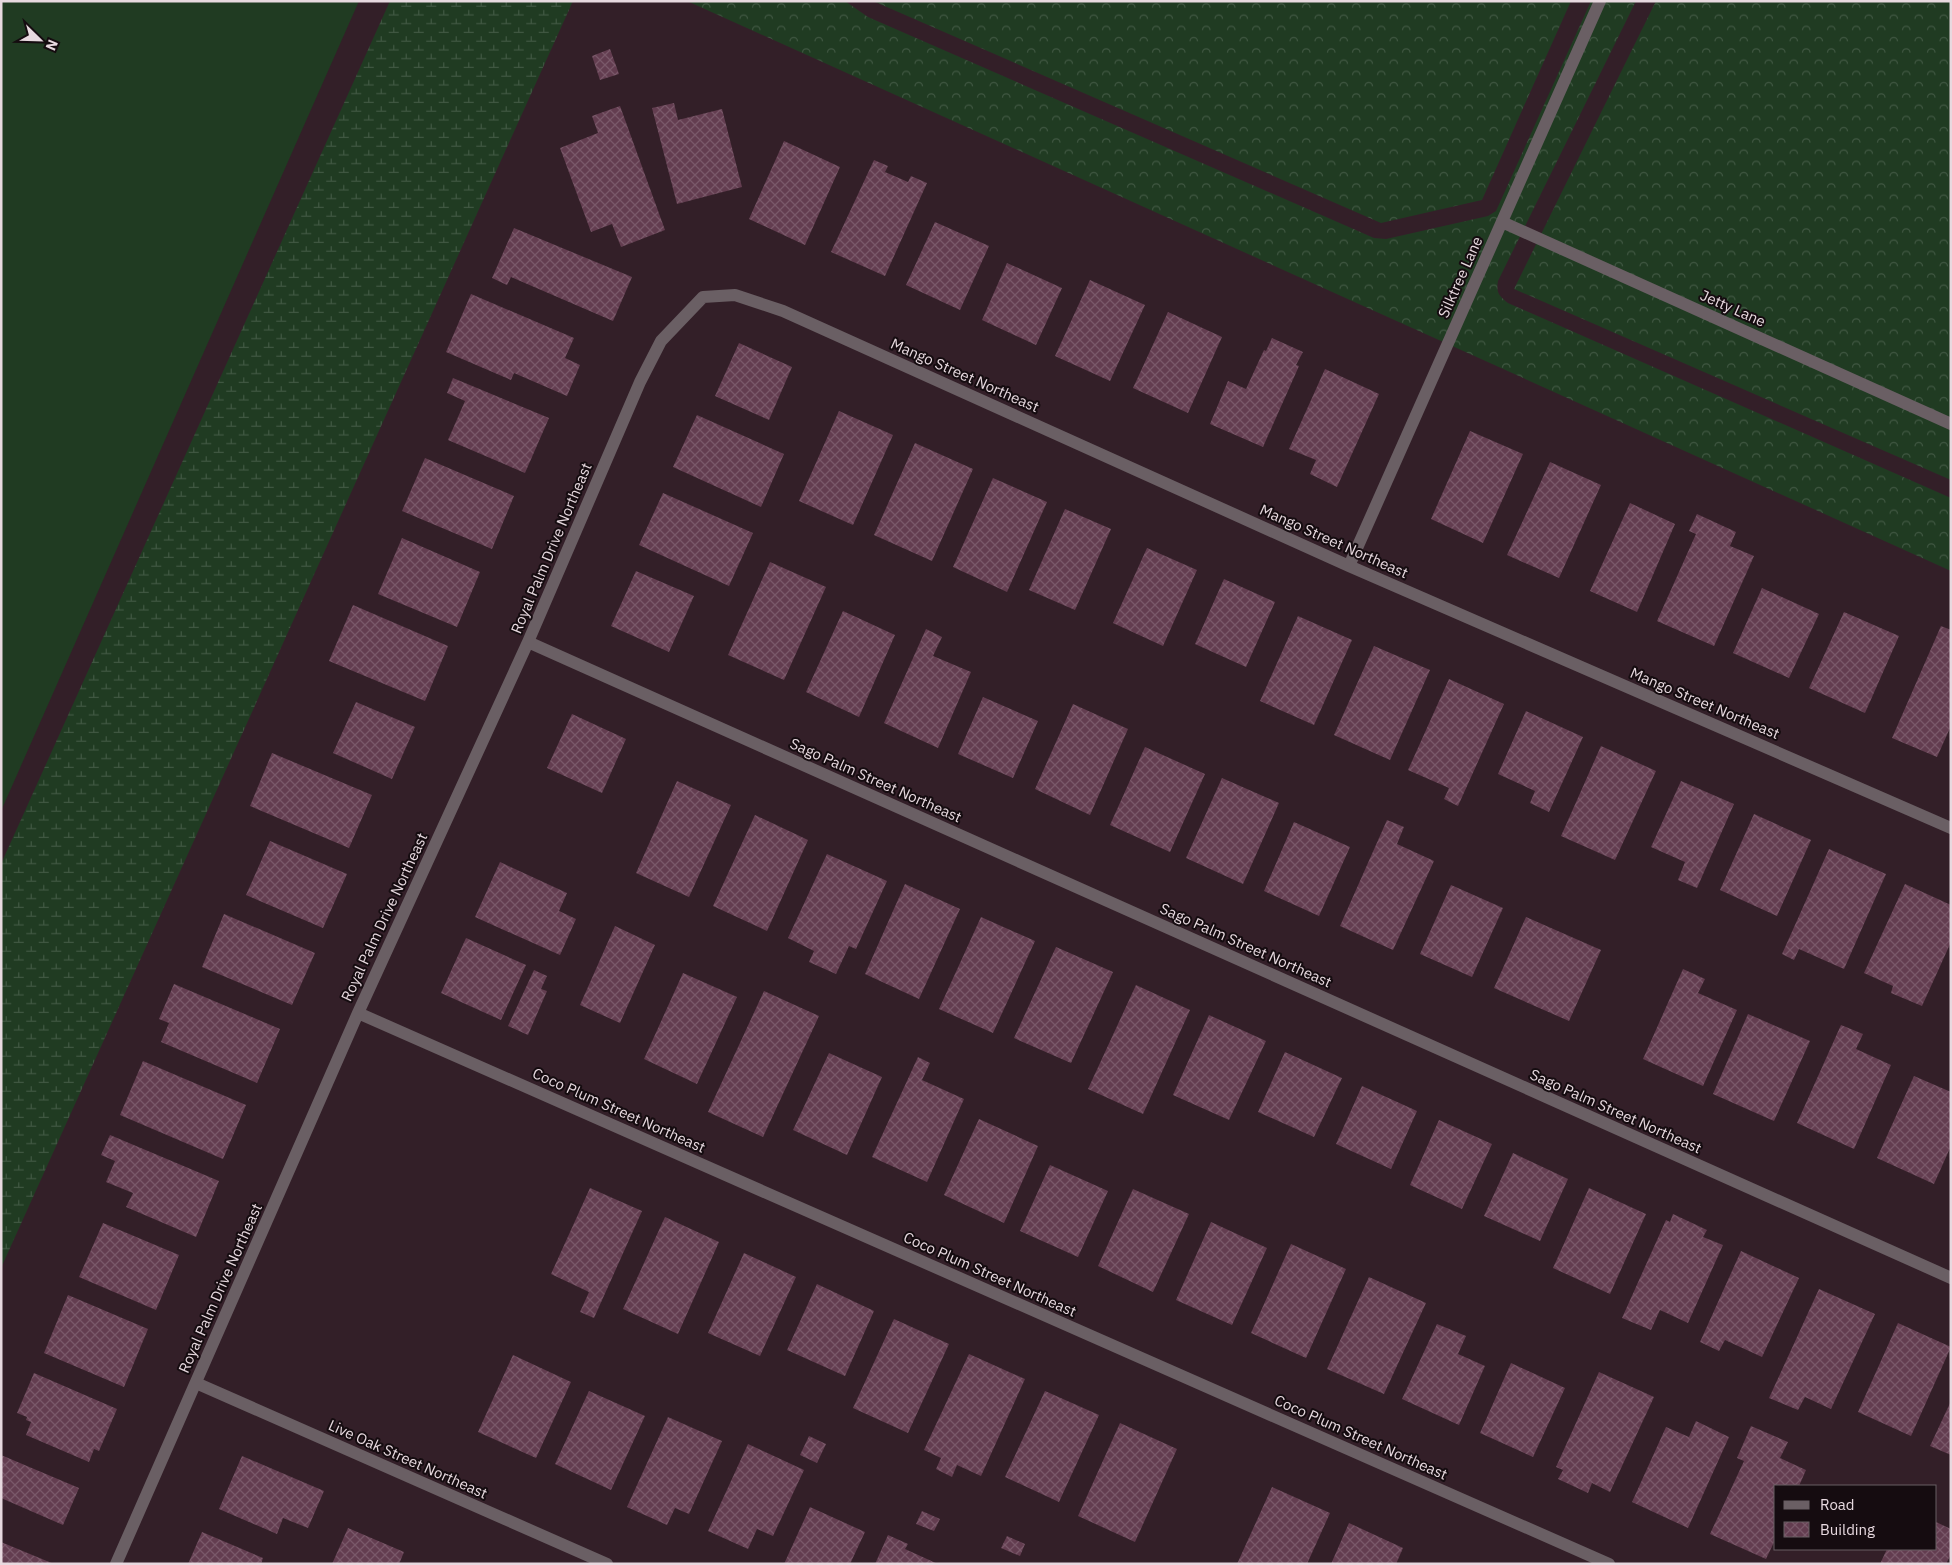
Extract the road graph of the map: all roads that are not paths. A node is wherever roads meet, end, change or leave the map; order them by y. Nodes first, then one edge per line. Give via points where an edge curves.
1 (1600, 1) edge
2 (1502, 222) junction
3 (703, 297) joint
4 (1951, 424) edge
5 (1350, 566) junction
6 (528, 642) junction
7 (1951, 828) edge
8 (358, 1013) junction
9 (1951, 1278) edge
10 (196, 1383) junction
11 (116, 1564) edge
12 (606, 1564) edge
13 (1608, 1564) edge

1 - 2 street, Silktree Lane
2 - 4 street, Jetty Lane
2 - 5 street, Silktree Lane
3 - 5 street, Mango Street Northeast via 736,295 783,311
3 - 6 street, Royal Palm Drive Northeast via 661,341 640,382
5 - 7 street, Mango Street Northeast
6 - 8 street, Royal Palm Drive Northeast
6 - 9 street, Sago Palm Street Northeast
8 - 10 street, Royal Palm Drive Northeast
8 - 13 street, Coco Plum Street Northeast
10 - 11 street, Royal Palm Drive Northeast
10 - 12 street, Live Oak Street Northeast

